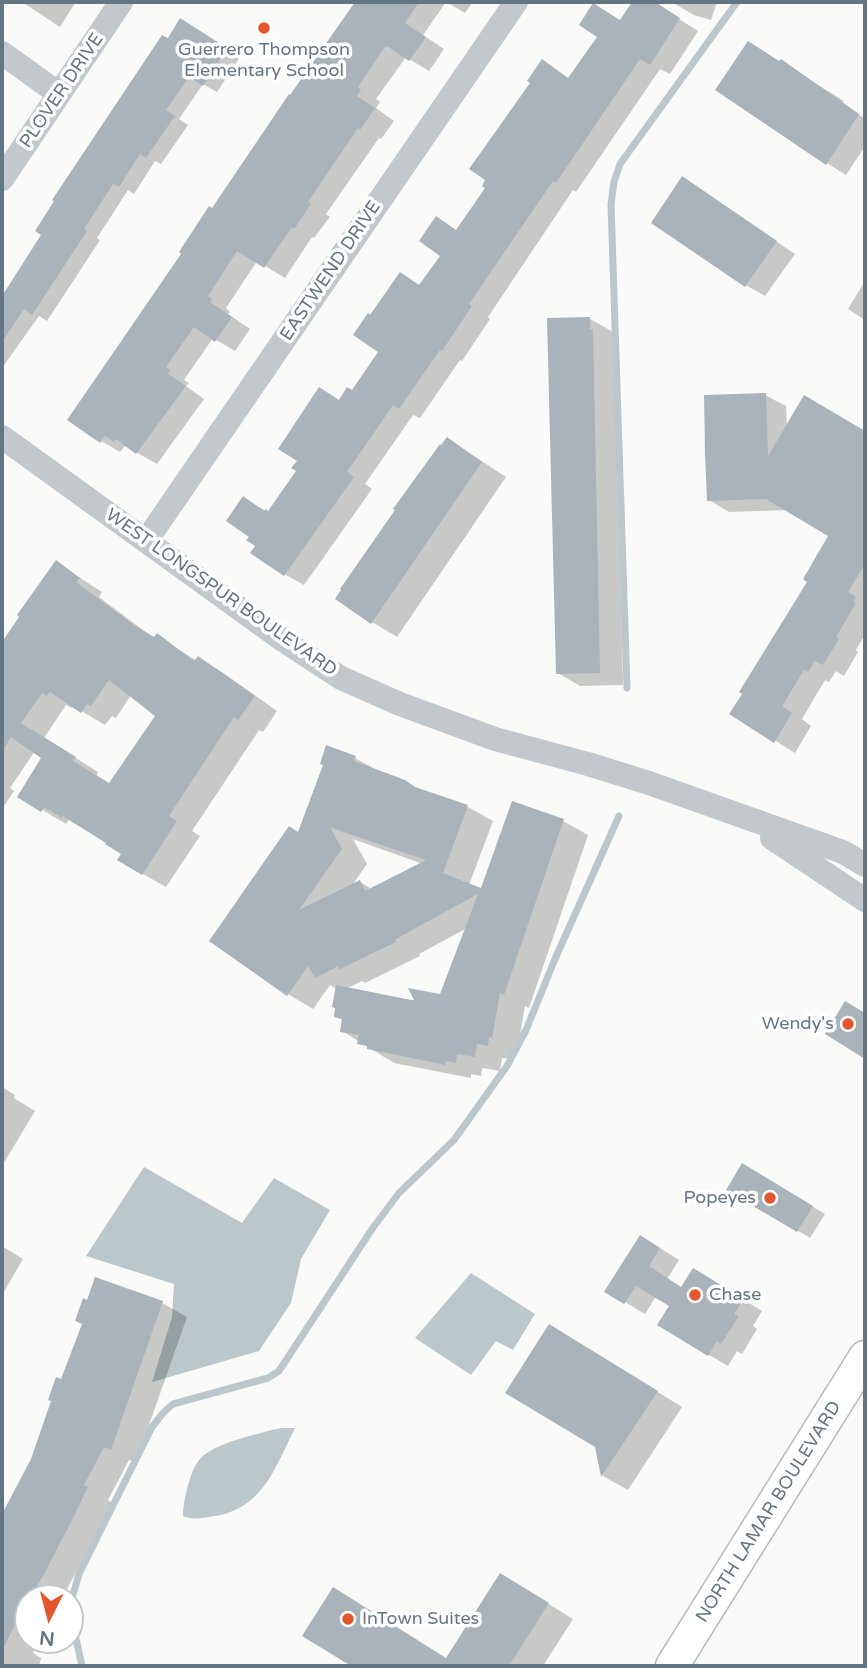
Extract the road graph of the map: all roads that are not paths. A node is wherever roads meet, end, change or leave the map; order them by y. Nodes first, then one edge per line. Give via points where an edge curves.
1 (121, 2) edge
2 (516, 2) edge
3 (2, 53) edge
4 (59, 94) junction
5 (2, 179) edge
6 (2, 437) edge
7 (146, 541) junction
8 (733, 813) junction
9 (865, 864) edge
10 (865, 900) edge
11 (865, 1357) edge
12 (672, 1666) edge

1 - 4 street, PLOVER DRIVE
2 - 7 street, EASTWEND DRIVE
3 - 4 street
4 - 5 street, PLOVER DRIVE
6 - 7 street, WEST LONGSPUR BOULEVARD
7 - 8 street, WEST LONGSPUR BOULEVARD via 341,678 495,739 589,764
8 - 9 street, WEST LONGSPUR BOULEVARD via 844,852
8 - 10 street, WEST LONGSPUR BOULEVARD
11 - 12 main road, NORTH LAMAR BOULEVARD

